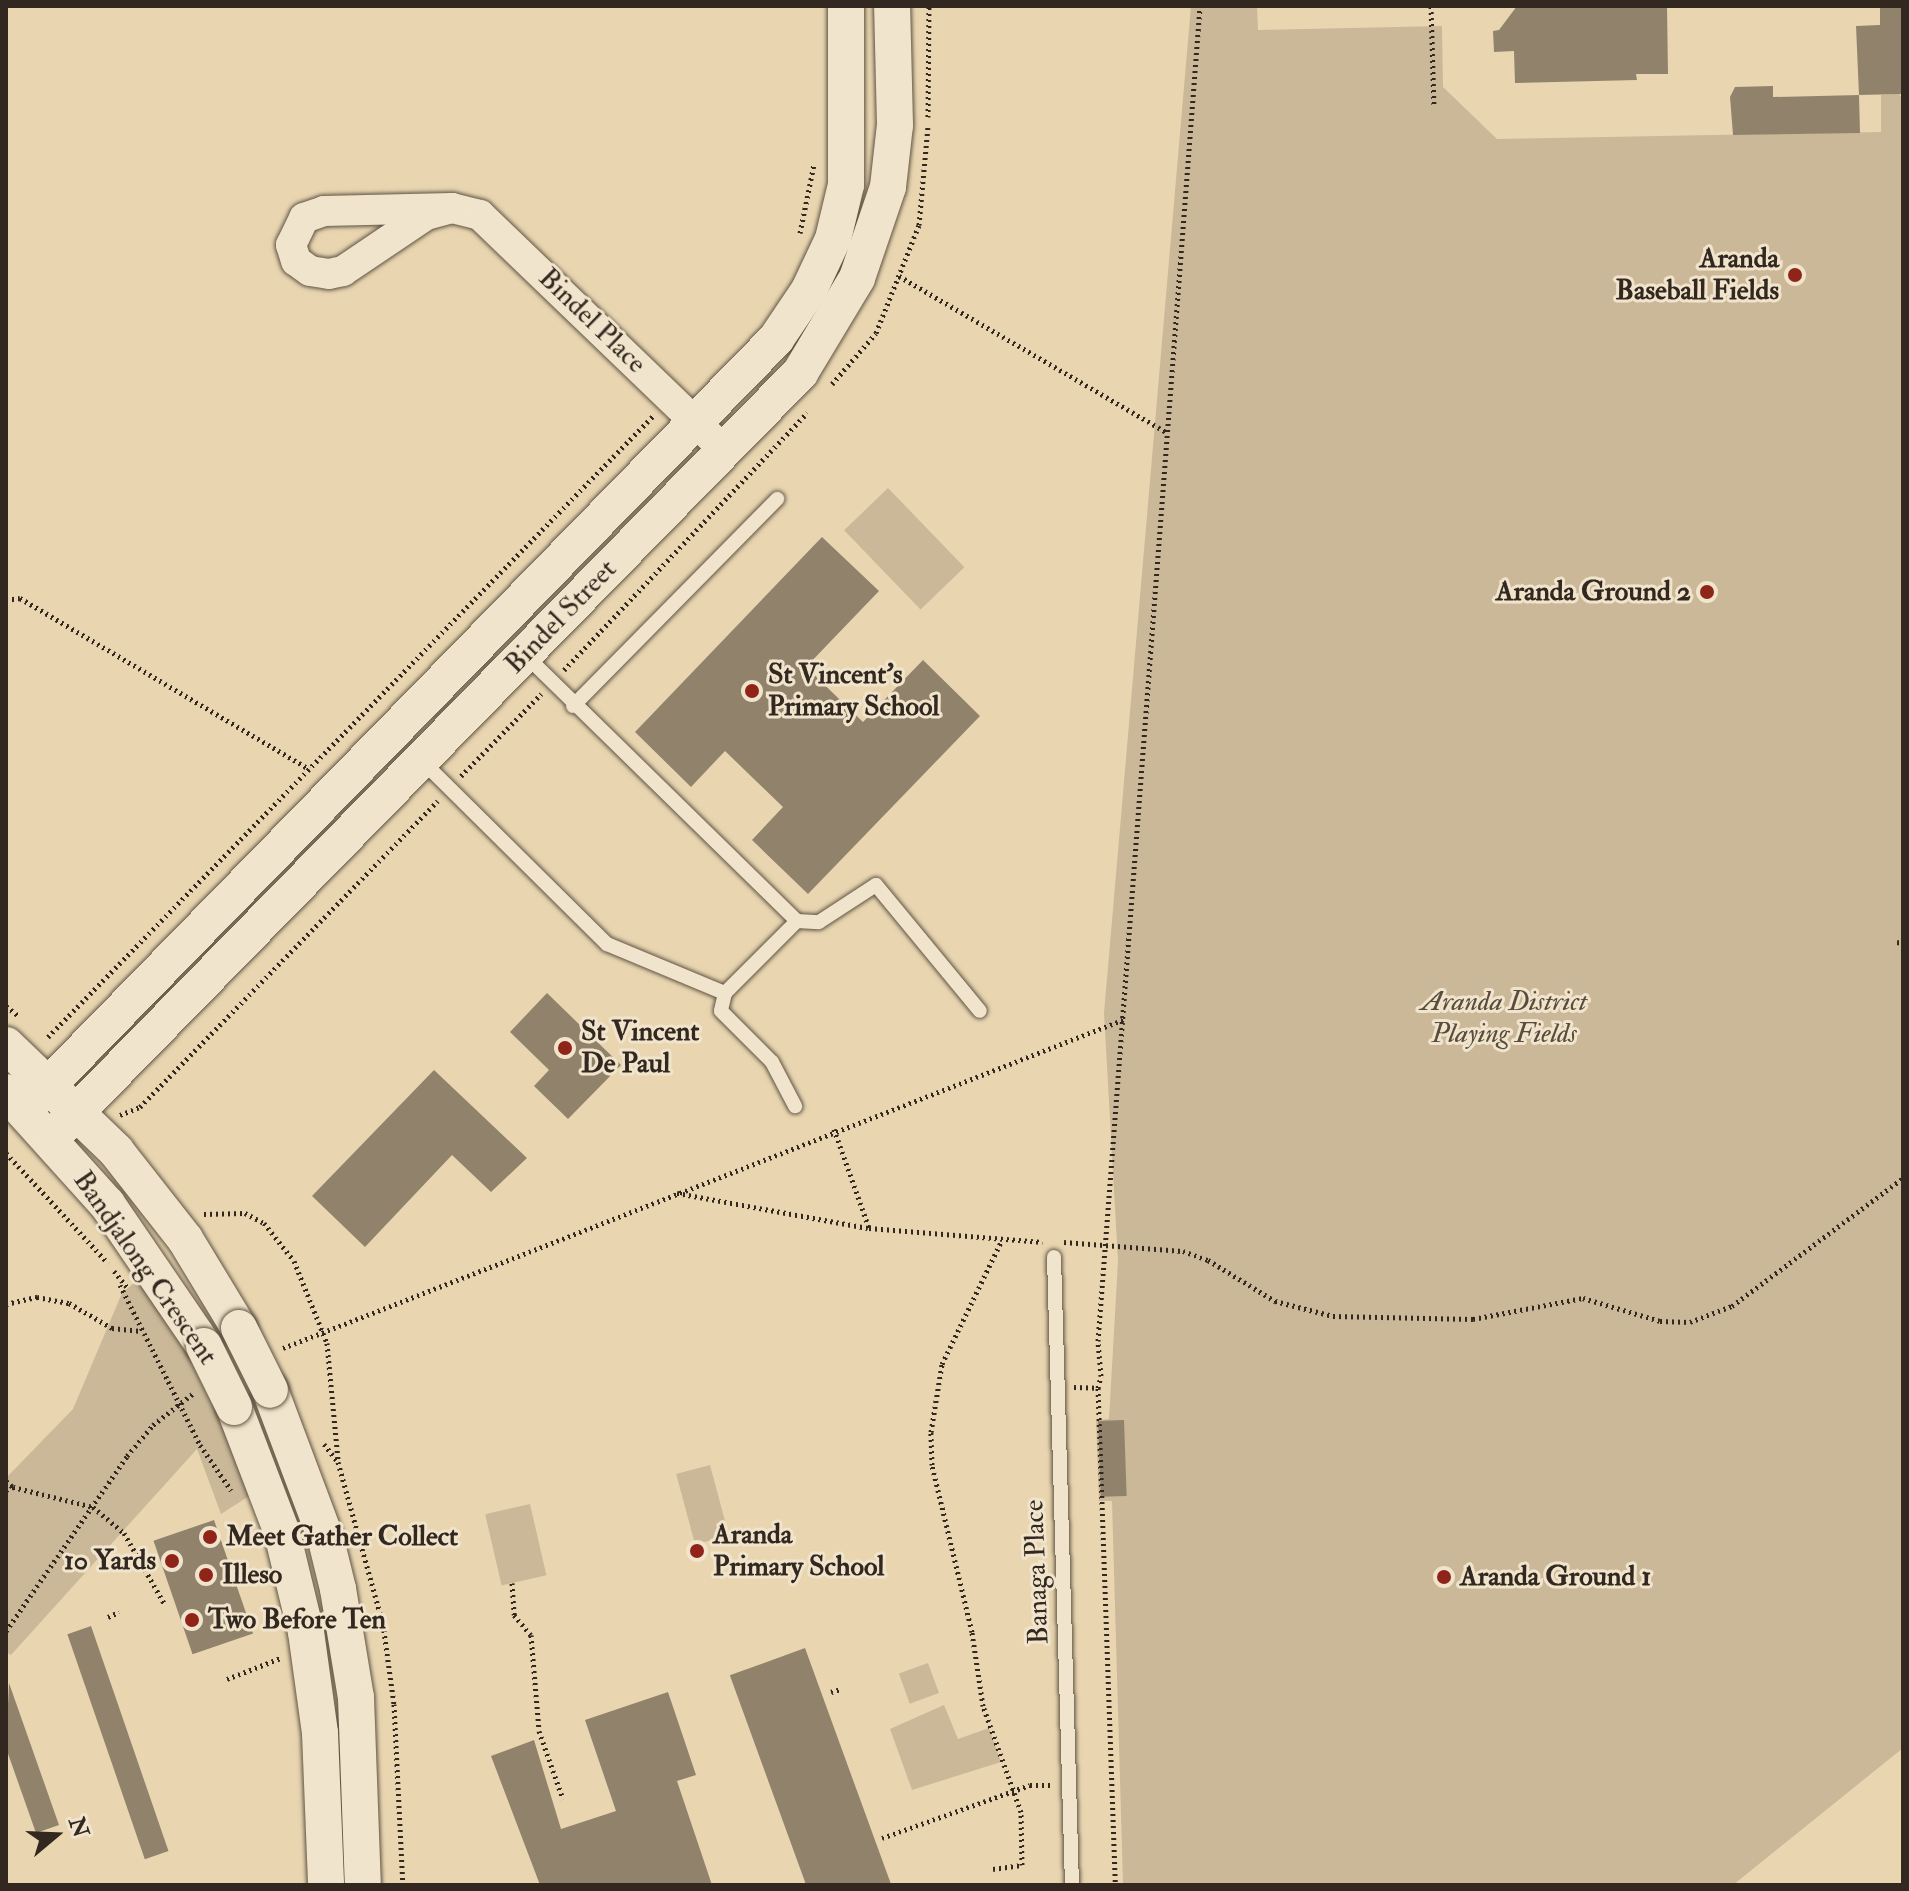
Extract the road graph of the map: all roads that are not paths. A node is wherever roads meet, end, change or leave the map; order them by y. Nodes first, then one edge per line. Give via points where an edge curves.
1 (846, 6) edge
2 (892, 6) edge
3 (452, 208) dead end
4 (811, 250) junction
5 (862, 263) junction
6 (684, 410) junction
7 (724, 450) junction
8 (777, 499) dead end
9 (497, 626) junction
10 (524, 655) junction
11 (573, 706) junction
12 (421, 760) junction
13 (249, 879) junction
14 (280, 904) junction
15 (797, 921) junction
16 (725, 993) junction
17 (980, 1011) dead end
18 (6, 1045) edge
19 (50, 1083) junction
20 (15, 1101) edge
21 (795, 1106) dead end
22 (78, 1110) junction
23 (51, 1138) junction
24 (1054, 1257) dead end
25 (326, 1885) edge
26 (363, 1885) edge
27 (1072, 1885) edge

1 - 4 street, Bindel Street via 846,185
2 - 5 street, Bindel Street via 895,125 888,187
3 - 6 street, Bindel Place via 480,215 502,233
4 - 5 street
4 - 6 street, Bindel Street via 809,290 776,339
5 - 7 street, Bindel Street via 800,373
6 - 7 street, Bindel Place
6 - 9 street, Bindel Street
7 - 10 street, Bindel Street
8 - 11 lane
9 - 10 street
9 - 13 street, Bindel Street
10 - 11 lane
10 - 12 street, Bindel Street
11 - 15 lane
12 - 14 street, Bindel Street
12 - 16 lane via 607,944
13 - 14 street
13 - 19 street, Bindel Street
14 - 22 street, Bindel Street
15 - 16 lane
15 - 17 lane via 819,922 876,885
16 - 21 lane via 721,1011 772,1062
18 - 19 street, Bandjalong Crescent
19 - 20 street, Bindel Street
19 - 22 street, Bandjalong Crescent
20 - 23 street, Bandjalong Crescent
22 - 23 street, Bindel Street
22 - 26 street, Bandjalong Crescent, bridge via 185,1239 239,1328 270,1390 315,1507 338,1589 356,1698
23 - 25 street, Bandjalong Crescent, bridge via 107,1204 204,1346 282,1533 306,1632 320,1733
24 - 27 lane, Banaga Place

